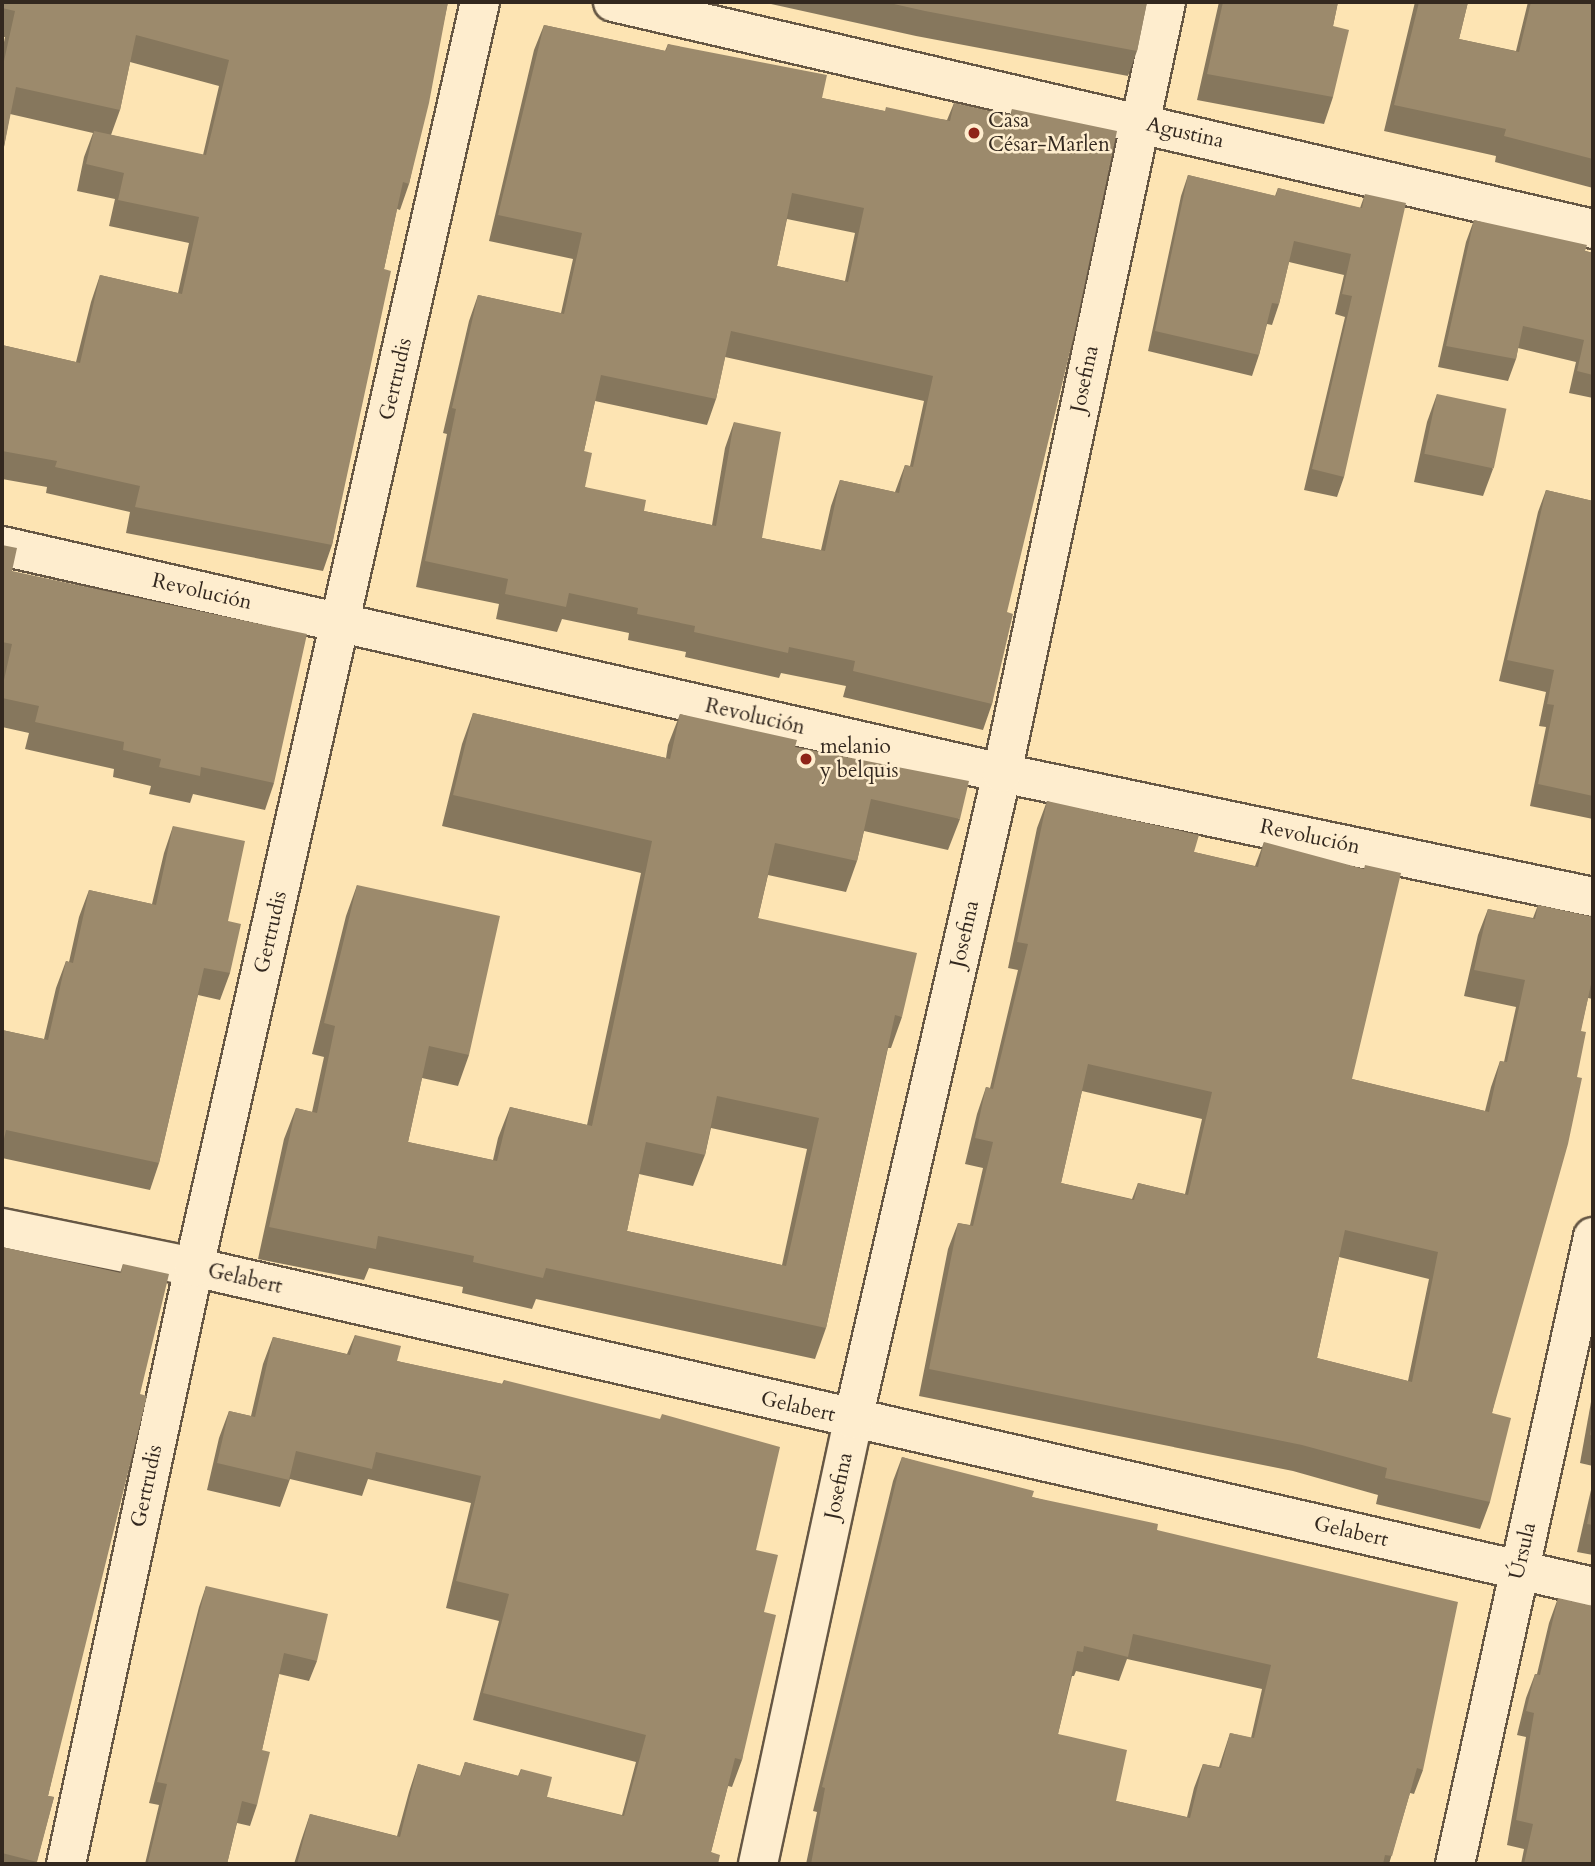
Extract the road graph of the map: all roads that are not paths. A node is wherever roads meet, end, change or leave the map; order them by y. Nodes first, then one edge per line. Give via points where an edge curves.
1 (480, 2) edge
2 (614, 2) edge
3 (1166, 2) edge
4 (1139, 123) junction
5 (1593, 229) edge
6 (2, 546) edge
7 (341, 624) junction
8 (1002, 773) junction
9 (1593, 897) edge
10 (2, 1228) edge
11 (1593, 1237) edge
12 (194, 1267) junction
13 (853, 1419) junction
14 (1518, 1571) junction
15 (1593, 1587) edge
16 (66, 1864) edge
17 (758, 1864) edge
18 (1455, 1864) edge

1 - 7 street, Gertrudis
2 - 4 street, Agustina
3 - 4 street, Josefina
4 - 5 street, Agustina
4 - 8 street, Josefina
6 - 7 street, Revolución
7 - 8 street, Revolución
7 - 12 street, Gertrudis
8 - 9 street, Revolución
8 - 13 street, Josefina
10 - 12 street, Gelabert
11 - 14 street, Úrsula
12 - 13 street, Gelabert
12 - 16 street, Gertrudis
13 - 14 street, Gelabert
13 - 17 street, Josefina
14 - 15 street, Gelabert
14 - 18 street, Úrsula

